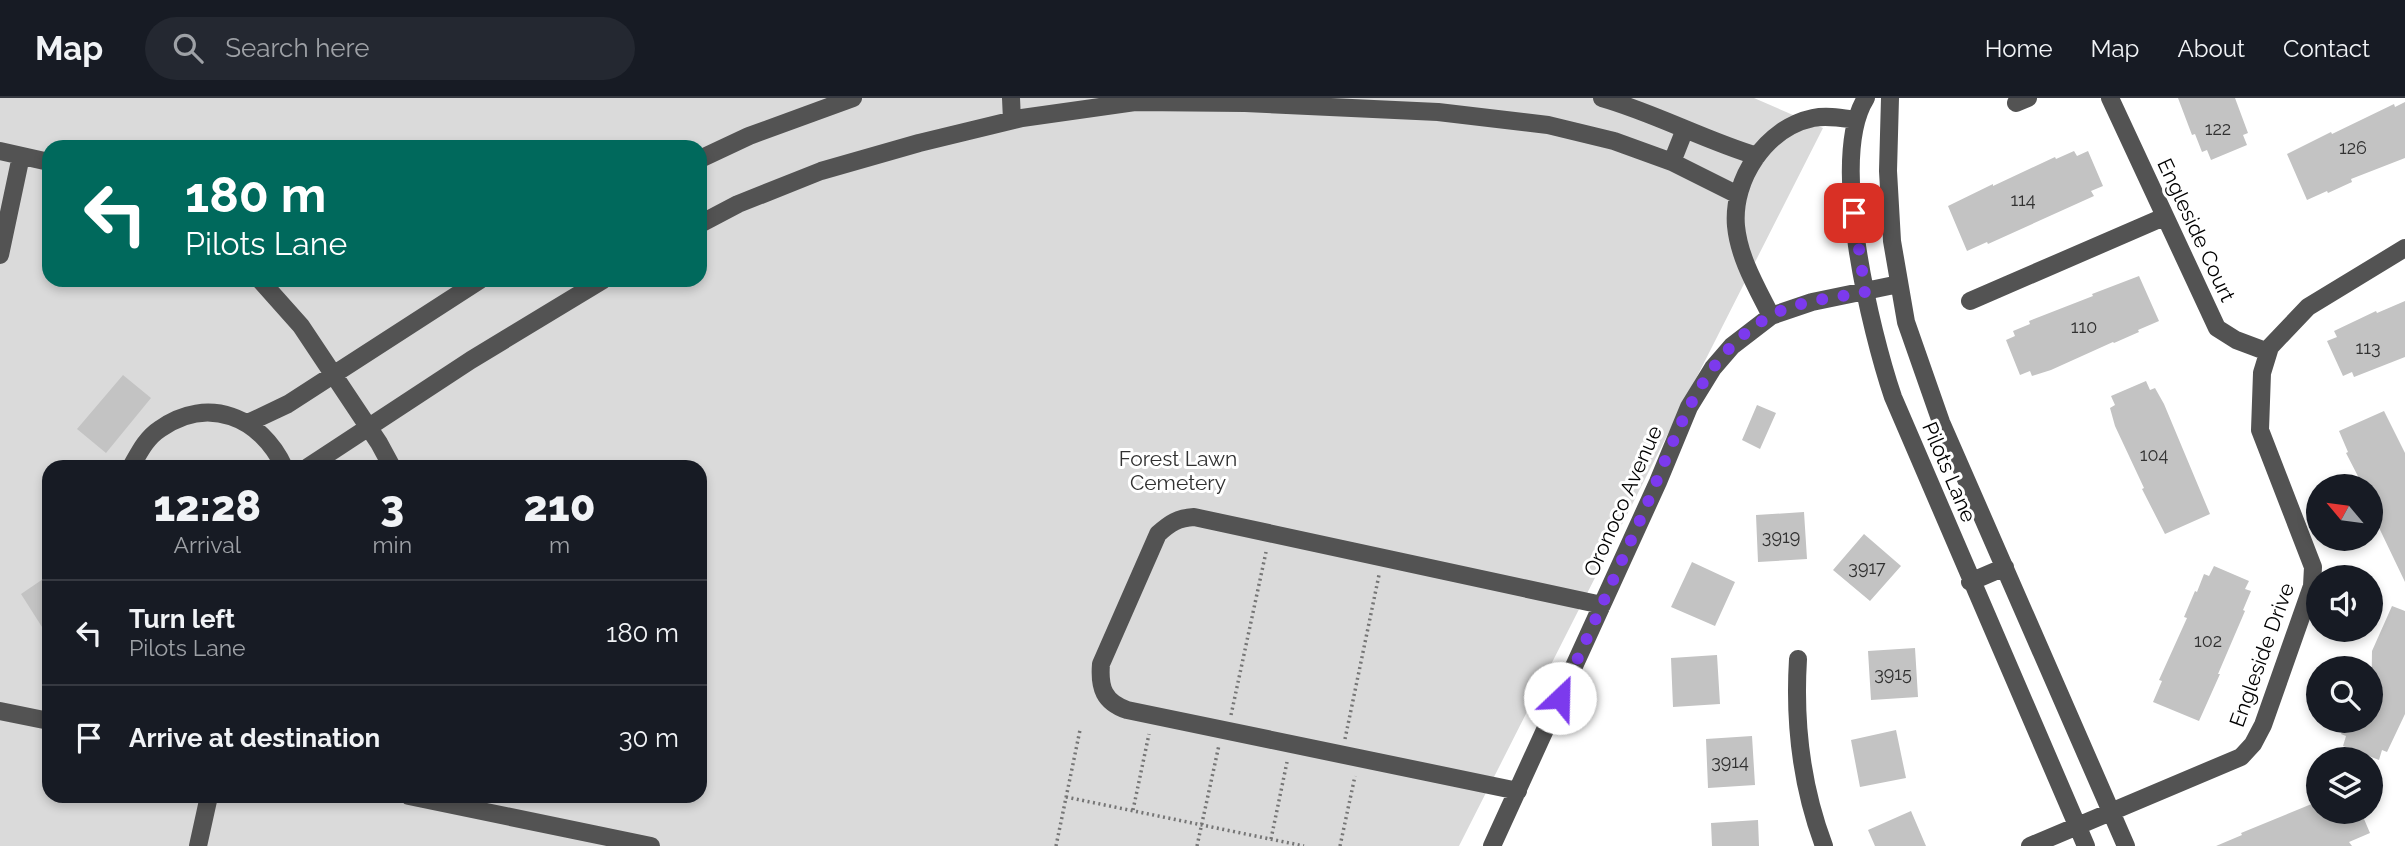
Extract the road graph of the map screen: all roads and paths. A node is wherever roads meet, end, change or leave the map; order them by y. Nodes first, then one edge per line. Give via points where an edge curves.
1 (853, 98) edge
2 (1011, 98) edge
3 (1602, 98) edge
4 (1866, 98) edge
5 (1890, 98) edge
6 (2110, 98) edge
7 (1012, 120) junction
8 (1856, 120) junction
9 (1685, 129) junction
10 (0, 151) edge
11 (21, 156) junction
12 (707, 156) edge
13 (1757, 156) junction
14 (42, 161) edge
15 (1672, 162) junction
16 (1738, 194) junction
17 (2164, 217) junction
18 (707, 220) edge
19 (2405, 248) edge
20 (0, 255) edge
21 (1899, 284) junction
22 (266, 287) edge
23 (469, 287) edge
24 (591, 287) edge
25 (1865, 292) junction
26 (1970, 301) dead end
27 (1771, 316) junction
28 (2268, 352) junction
29 (333, 375) junction
30 (248, 424) junction
31 (368, 428) junction
32 (135, 460) edge
33 (281, 460) edge
34 (319, 460) edge
35 (388, 460) edge
36 (1270, 533) junction
37 (1382, 558) junction
38 (2004, 568) junction
39 (1970, 582) junction
40 (1602, 605) junction
41 (1798, 659) dead end
42 (0, 711) edge
43 (1153, 715) junction
44 (42, 720) edge
45 (1080, 730) dead end
46 (1225, 730) junction
47 (1291, 744) junction
48 (1350, 756) junction
49 (1518, 791) junction
50 (1066, 797) junction
51 (207, 803) edge
52 (455, 803) edge
53 (1133, 810) junction
54 (2110, 811) junction
55 (1202, 824) junction
56 (2077, 826) junction
57 (1271, 839) junction
58 (622, 843) edge
59 (198, 846) edge
60 (650, 846) edge
61 (1056, 846) edge
62 (1197, 846) edge
63 (1304, 846) edge
64 (1340, 846) edge
65 (1492, 846) edge
66 (1824, 846) edge
67 (2030, 846) edge
68 (2086, 846) edge
69 (2126, 846) edge

1 - 12 street
2 - 7 street
3 - 9 street
4 - 8 street, Pilots Lane
5 - 21 street, Pilots Lane via 1888,171
6 - 17 street, Engleside Court
7 - 15 street via 1135,102 1438,112 1548,125 1614,141
7 - 18 street via 821,171
8 - 13 street via 1822,117 1800,122 1774,136
8 - 25 street, Pilots Lane via 1852,186
9 - 13 street
9 - 15 street
10 - 11 street
11 - 14 street
11 - 20 street
13 - 16 street
15 - 16 street
16 - 27 street via 1736,226 1742,257
17 - 26 street
17 - 28 street, Engleside Court via 2217,328
19 - 28 street, Engleside Drive via 2308,307
21 - 25 street, Oronoco Avenue
21 - 38 street, Pilots Lane via 1906,321 1941,422
22 - 29 street via 301,326
23 - 29 street
24 - 31 street
25 - 27 street, Oronoco Avenue
25 - 39 street, Pilots Lane via 1893,397
27 - 40 street, Oronoco Avenue via 1732,346 1700,387
28 - 54 street, Engleside Drive via 2262,373 2260,430 2313,567 2312,586 2253,744 2241,757
29 - 30 street
29 - 31 street
30 - 32 street via 226,415 202,413 179,418 158,430
30 - 33 street via 264,435
31 - 34 street
31 - 35 street
36 - 37 street
36 - 43 street via 1194,517 1170,523 1158,534 1101,664 1099,679 1104,695 1114,705
36 - 46 path
37 - 40 street
37 - 48 path
38 - 39 street
38 - 54 street, Pilots Lane
39 - 56 street, Pilots Lane
40 - 49 street, Oronoco Avenue
41 - 66 street via 1803,777
42 - 44 street
43 - 46 street
43 - 53 path
45 - 50 path
46 - 47 street
46 - 55 path
47 - 48 street
47 - 57 path
48 - 49 street
48 - 64 path
49 - 65 street, Oronoco Avenue
50 - 53 path
50 - 61 path
51 - 59 street
52 - 58 street
53 - 55 path
54 - 56 street, Engleside Drive
54 - 69 street, Pilots Lane
55 - 57 path
55 - 62 path
56 - 67 street, Engleside Drive
56 - 68 street, Pilots Lane
57 - 63 path
58 - 60 street

